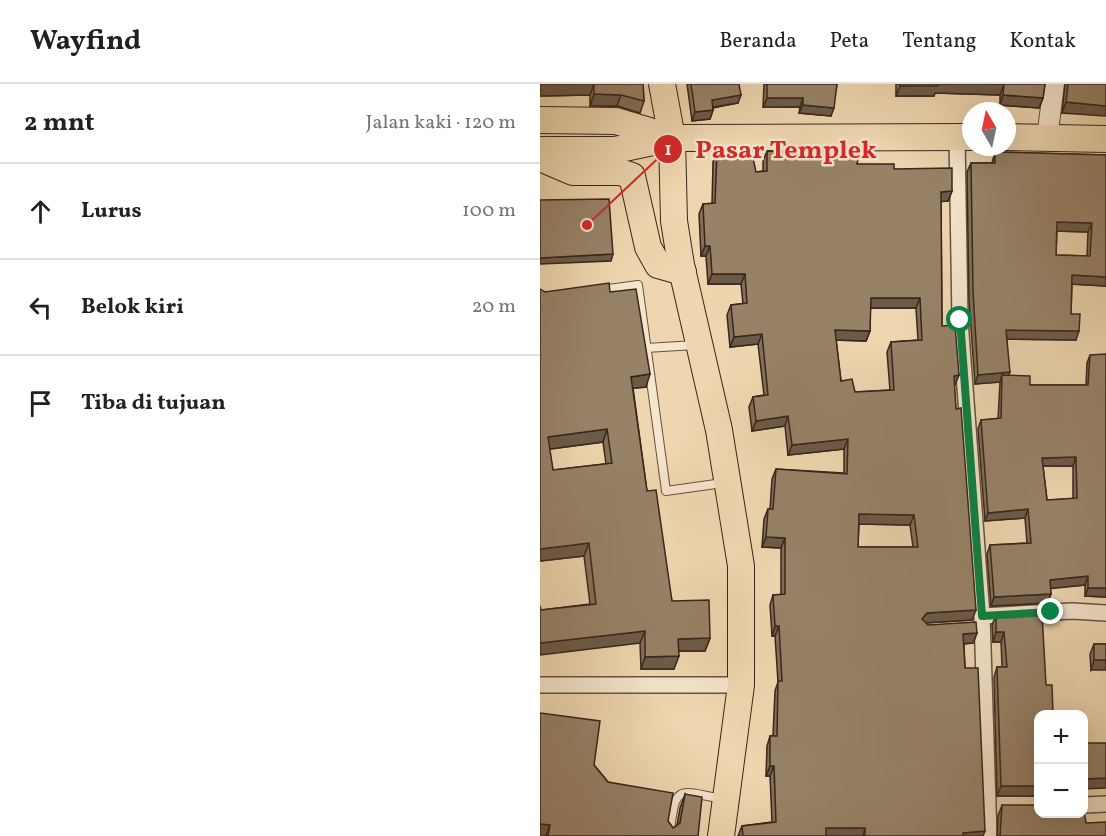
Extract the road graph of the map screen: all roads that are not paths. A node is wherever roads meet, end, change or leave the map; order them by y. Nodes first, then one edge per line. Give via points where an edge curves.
1 (662, 84) edge
2 (1054, 84) edge
3 (540, 120) edge
4 (962, 137) edge
5 (1016, 137) edge
6 (672, 138) junction
7 (1047, 138) junction
8 (1106, 139) edge
9 (540, 150) edge
10 (964, 156) edge
11 (540, 158) edge
12 (682, 272) junction
13 (595, 291) edge
14 (699, 345) junction
15 (646, 348) junction
16 (728, 483) junction
17 (1106, 613) edge
18 (978, 623) junction
19 (741, 684) junction
20 (540, 685) edge
21 (726, 800) junction
22 (1106, 804) edge
23 (1088, 805) edge
24 (988, 806) junction
25 (1008, 806) edge
26 (669, 836) edge
27 (721, 836) edge
28 (989, 836) edge

1 - 6 main road
2 - 7 street
3 - 6 main road via 616,121
4 - 6 main road
5 - 7 main road
6 - 9 main road via 615,150
6 - 12 main road via 674,221
7 - 8 main road
10 - 18 street via 960,320
11 - 12 main road via 573,172 620,172 632,176 648,247 658,265
12 - 14 main road
13 - 15 lane via 638,285
14 - 15 lane
14 - 16 main road
15 - 16 lane via 666,491
16 - 19 main road via 741,566
17 - 18 street via 1072,611
18 - 24 street
19 - 20 street
19 - 21 main road
21 - 26 lane via 679,794
21 - 27 main road
22 - 23 street
24 - 25 street
24 - 28 street

